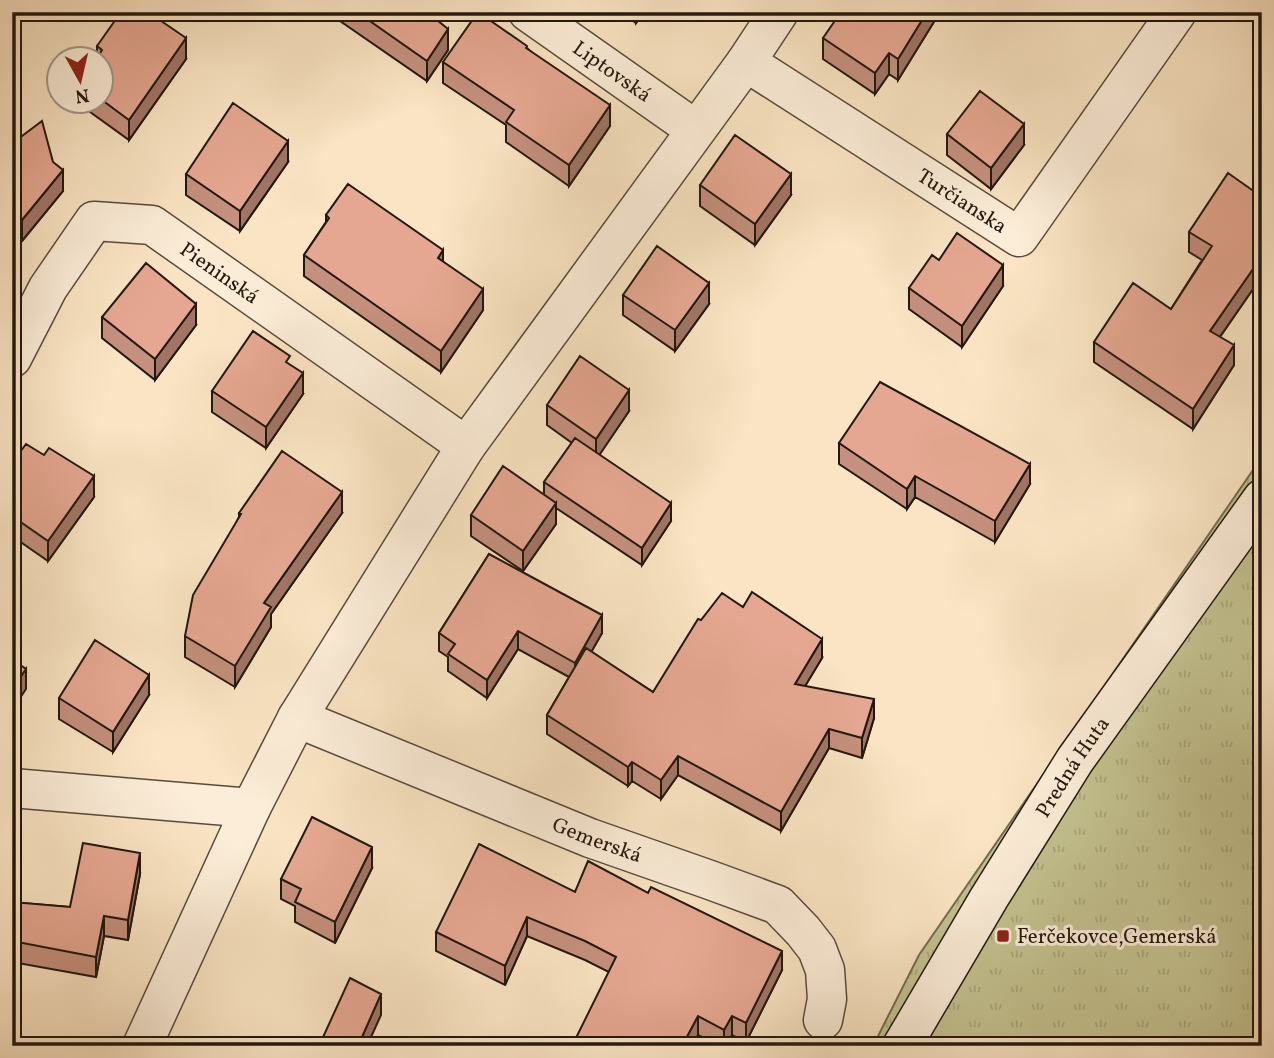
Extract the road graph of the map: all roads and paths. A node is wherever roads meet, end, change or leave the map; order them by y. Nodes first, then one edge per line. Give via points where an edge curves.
1 (528, 12) edge
2 (779, 12) edge
3 (1177, 12) edge
4 (746, 62) junction
5 (696, 130) junction
6 (12, 358) edge
7 (466, 446) junction
8 (1262, 499) edge
9 (297, 718) junction
10 (12, 788) edge
11 (251, 808) junction
12 (823, 1020) dead end
13 (142, 1046) edge
14 (902, 1046) edge

1 - 5 street, Liptovská
2 - 4 street
3 - 4 street, Turčianska via 1019,237
4 - 5 street
5 - 7 street
6 - 7 street, Pieninská via 48,289 94,221 152,225
7 - 9 street
8 - 14 street, Predná Huta via 1076,760
9 - 11 street
9 - 12 street, Gemerská via 590,838 778,905 817,949 825,970
10 - 11 street
11 - 13 street

